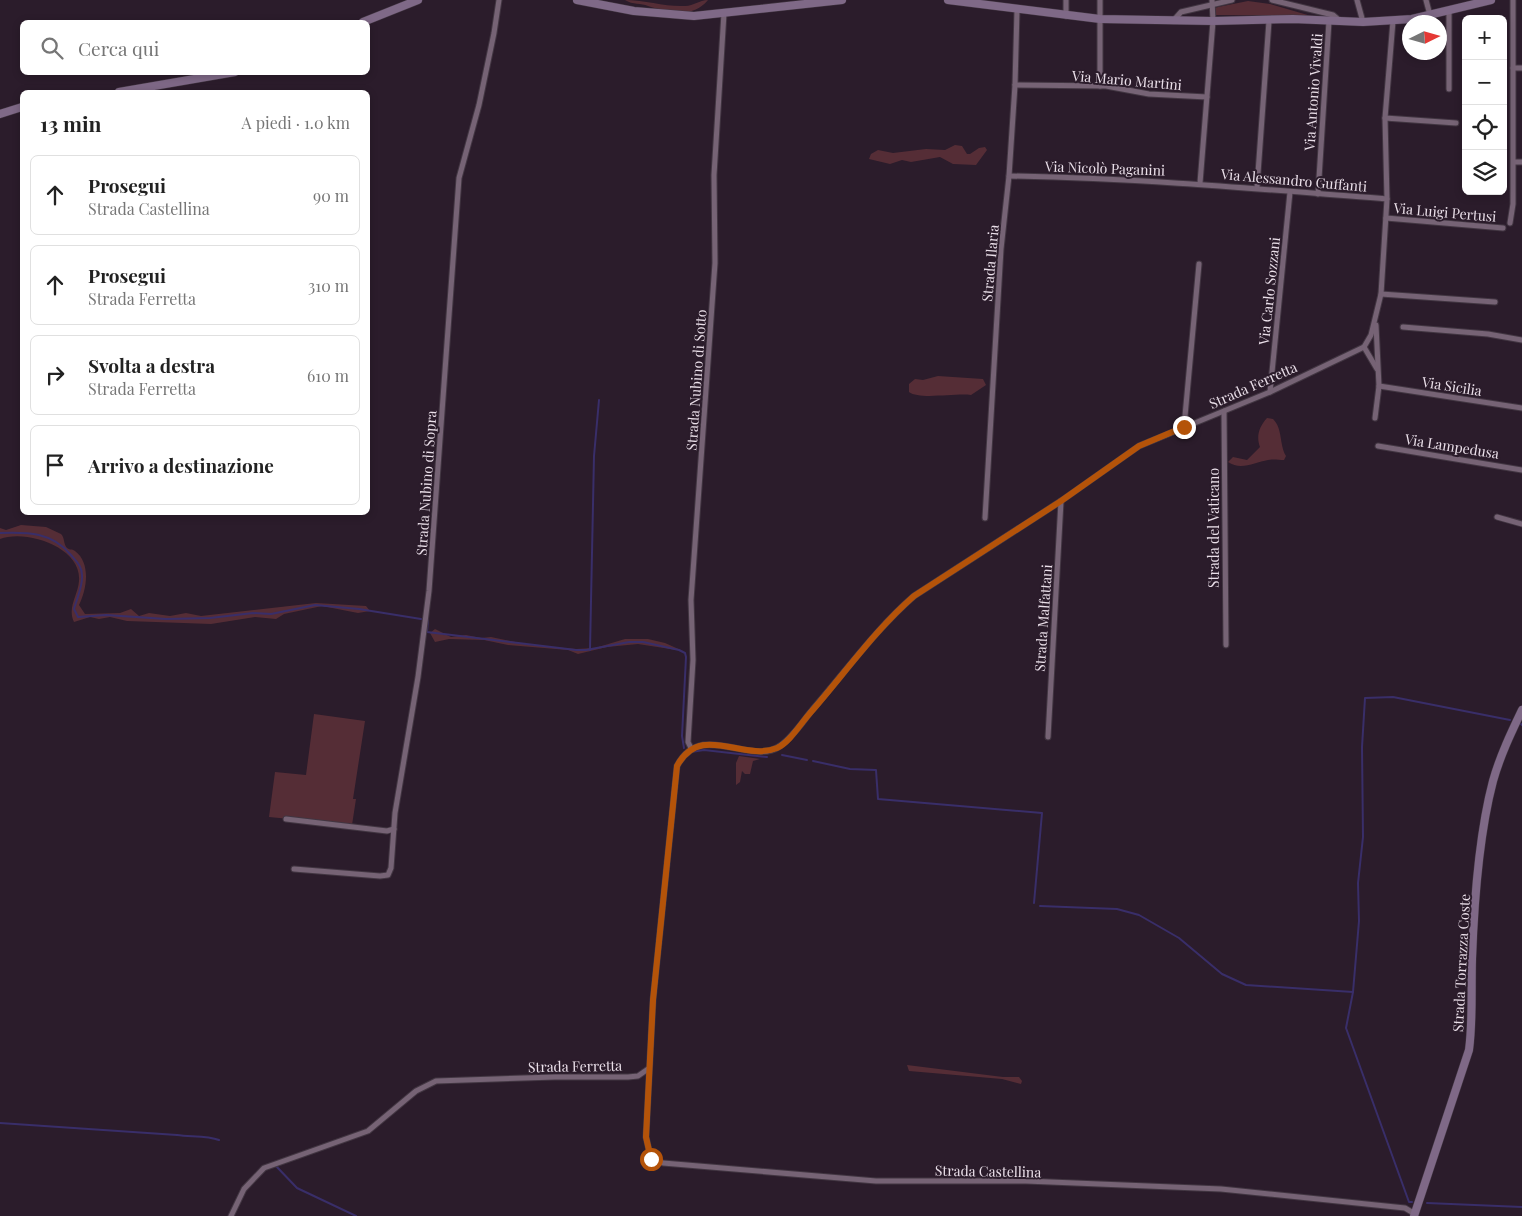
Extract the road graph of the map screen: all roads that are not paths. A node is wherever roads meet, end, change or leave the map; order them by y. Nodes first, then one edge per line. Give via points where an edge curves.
1 (418, 0) edge
2 (499, 0) edge
3 (577, 0) edge
4 (842, 0) edge
5 (948, 0) edge
6 (1066, 0) edge
7 (1100, 0) edge
8 (1232, 0) edge
9 (1272, 0) edge
10 (1357, 0) edge
11 (1426, 0) edge
12 (1492, 0) edge
13 (1513, 0) edge
14 (1212, 2) edge
15 (1017, 10) junction
16 (1449, 10) junction
17 (724, 13) junction
18 (1430, 15) joint
19 (1066, 16) junction
20 (368, 20) edge
21 (1100, 20) junction
22 (1402, 20) edge
23 (1174, 21) junction
24 (1213, 21) junction
25 (1270, 21) junction
26 (1329, 21) junction
27 (1340, 21) junction
28 (1393, 21) junction
29 (1363, 22) junction
30 (1513, 68) junction
31 (1522, 68) edge
32 (218, 75) edge
33 (1015, 85) junction
34 (1100, 86) junction
35 (1449, 89) dead end
36 (131, 90) edge
37 (1207, 97) junction
38 (20, 108) edge
39 (0, 114) edge
40 (1385, 118) junction
41 (1456, 123) dead end
42 (1514, 162) junction
43 (1522, 162) edge
44 (1009, 176) junction
45 (1200, 183) junction
46 (1257, 187) junction
47 (1290, 192) junction
48 (1318, 194) junction
49 (1387, 199) junction
50 (1386, 218) junction
51 (1510, 223) dead end
52 (1503, 228) dead end
53 (1199, 264) dead end
54 (1381, 294) junction
55 (1495, 302) dead end
56 (1376, 319) junction
57 (1403, 326) dead end
58 (1522, 340) edge
59 (1364, 346) junction
60 (1378, 371) junction
61 (1379, 386) junction
62 (1270, 392) junction
63 (1522, 408) edge
64 (1224, 411) junction
65 (1375, 418) dead end
66 (1184, 427) junction
67 (1378, 446) dead end
68 (1522, 470) edge
69 (1061, 501) junction
70 (986, 518) dead end
71 (1497, 518) dead end
72 (1522, 524) edge
73 (1226, 645) dead end
74 (1522, 710) edge
75 (1048, 737) dead end
76 (691, 748) junction
77 (286, 819) dead end
78 (394, 829) junction
79 (294, 869) dead end
80 (648, 1069) junction
81 (638, 1076) junction
82 (648, 1086) junction
83 (1414, 1215) edge
84 (231, 1216) edge

1 - 20 street
2 - 78 street, Strada Nubino di Sopra via 476,119 459,178 428,599
3 - 17 street via 664,16
4 - 17 street
5 - 15 street
6 - 19 street
7 - 21 street
8 - 14 street
9 - 27 street via 1333,15
10 - 29 street
11 - 18 street
12 - 16 street
13 - 30 street
14 - 23 street via 1181,12
14 - 24 street
15 - 19 street
15 - 33 street, Strada Ilaria
16 - 18 street
16 - 35 street
17 - 76 street, Strada Nubino di Sotto via 714,175 715,263 691,600 688,735
19 - 21 street
21 - 23 street
21 - 34 street
22 - 28 street
23 - 24 street
24 - 25 street
24 - 37 street
25 - 26 street
25 - 46 street
26 - 27 street
26 - 48 street, Via Antonio Vivaldi
27 - 29 street
28 - 29 street
28 - 40 street
30 - 31 street
30 - 42 street
32 - 36 street
33 - 34 street, Via Mario Martini
33 - 44 street, Strada Ilaria
34 - 37 street, Via Mario Martini via 1149,94
37 - 45 street
38 - 39 street
40 - 41 street
40 - 49 street
42 - 43 street
42 - 51 street
44 - 45 street, Via Nicolò Paganini via 1107,177
44 - 70 street, Strada Ilaria via 1001,249
45 - 46 street, Via Alessandro Guffanti
46 - 47 street, Via Alessandro Guffanti
47 - 48 street, Via Alessandro Guffanti
47 - 62 street, Via Carlo Sozzani
48 - 49 street, Via Alessandro Guffanti
49 - 50 street
50 - 52 street, Via Luigi Pertusi
50 - 54 street
53 - 66 street
54 - 55 street
54 - 56 street
56 - 59 street
56 - 60 street
57 - 58 street
59 - 60 street
59 - 62 street, Strada Ferretta
60 - 61 street
61 - 63 street, Via Sicilia
61 - 65 street
62 - 64 street, Strada Ferretta
64 - 66 street, Strada Ferretta
64 - 73 street, Strada del Vaticano
66 - 69 street, Strada Ferretta via 1139,446
67 - 68 street, Via Lampedusa
69 - 75 street, Strada Malfattani
69 - 76 street, Strada Ferretta via 914,596 896,612 778,747 766,751 706,744
71 - 72 street
74 - 83 street, Strada Torrazza Coste via 1504,748 1488,801 1472,959 1469,1050
76 - 80 street via 677,766
77 - 78 street via 387,831
78 - 79 street, Strada Nubino di Sopra via 392,868 388,875
80 - 81 street, Strada Ferretta
80 - 82 street, Strada Castellina
81 - 82 street via 644,1078
81 - 84 street, Strada Ferretta via 436,1081 416,1091 368,1131 264,1168 244,1189
82 - 83 street, Strada Castellina via 648,1150 651,1159 663,1163 876,1181 1221,1189 1405,1208

